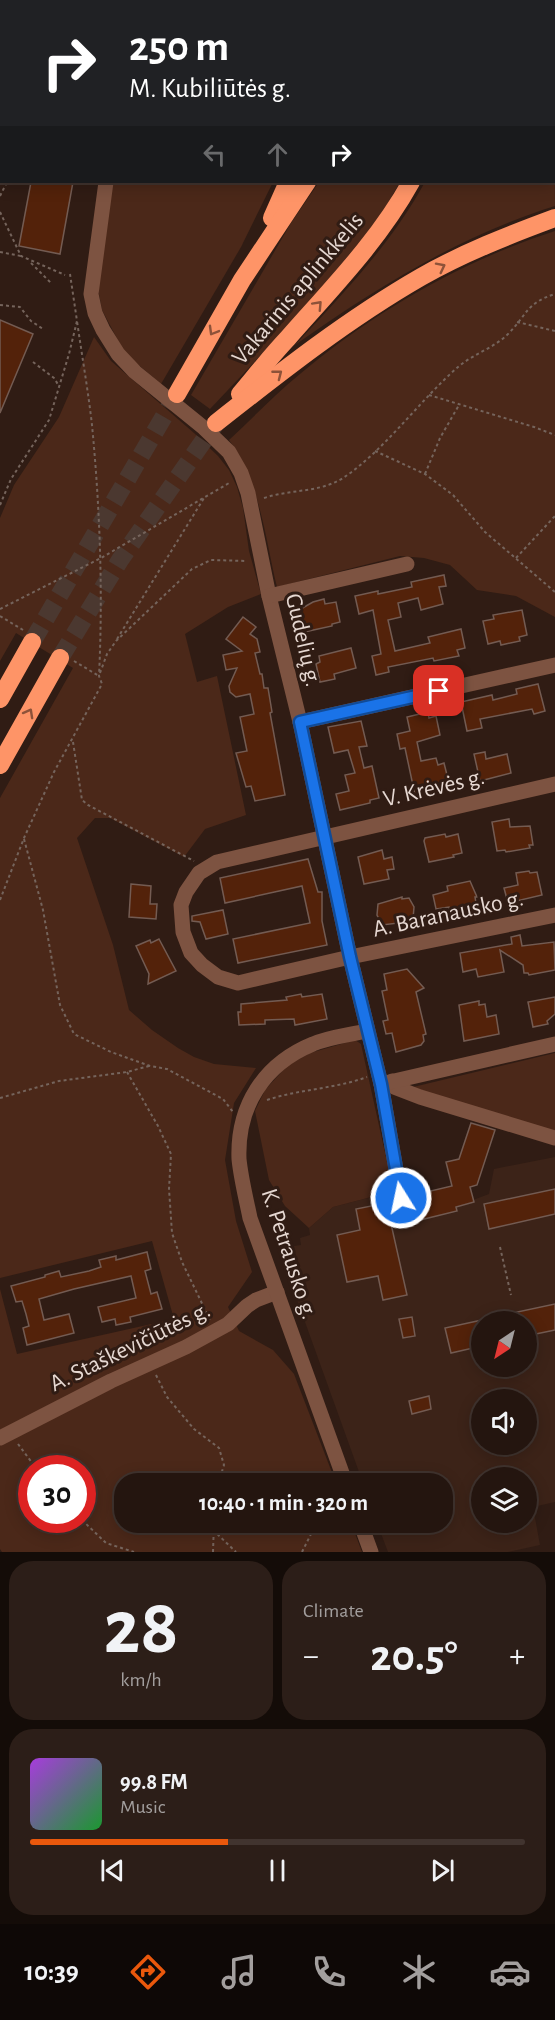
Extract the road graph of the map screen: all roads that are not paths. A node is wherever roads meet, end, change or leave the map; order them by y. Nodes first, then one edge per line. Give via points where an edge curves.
1 (106, 183) edge
2 (288, 183) edge
3 (306, 183) edge
4 (410, 183) edge
5 (555, 218) edge
6 (242, 280) junction
7 (177, 394) tunnel mouth
8 (407, 564) dead end
9 (269, 596) junction
10 (32, 642) tunnel mouth
11 (60, 658) tunnel mouth
12 (555, 665) edge
13 (0, 699) edge
14 (300, 722) junction
15 (0, 765) edge
16 (555, 784) edge
17 (323, 836) junction
18 (207, 867) joint
19 (555, 915) edge
20 (350, 957) junction
21 (366, 1032) junction
22 (555, 1044) edge
23 (383, 1080) junction
24 (555, 1138) edge
25 (401, 1198) dead end
26 (277, 1292) junction
27 (5, 1435) edge
28 (342, 1473) edge
29 (364, 1533) edge
30 (371, 1552) edge

1 - 9 street, Gudelių g. via 91,294 95,313 118,354 135,372 229,452 250,503
2 - 6 highway
3 - 6 highway, Vakarinis aplinkkelis
4 - 5 highway, Vakarinis aplinkkelis via 348,273 216,423 298,358 421,276
6 -> 7 highway, Vakarinis aplinkkelis
8 - 9 street
9 - 14 street, Gudelių g.
10 - 13 highway
15 -> 11 highway
12 - 14 street
14 - 17 street, Gudelių g.
16 - 17 street, V. Krėvės g.
17 - 18 street, V. Krėvės g.
17 - 20 street, Gudelių g.
18 - 20 street, A. Baranausko g. via 186,892 181,922 191,953 218,977 238,983
19 - 20 street, A. Baranausko g.
20 - 21 street, Gudelių g.
21 - 23 street, Gudelių g.
21 - 26 street, K. Petrausko g. via 315,1043 275,1067 260,1082 242,1123 239,1158 250,1218
22 - 23 street
23 - 24 street via 420,1097
23 - 25 street, Gudelių g.
26 - 27 street, A. Staškevičiūtės g. via 256,1300 216,1332
26 - 28 street, K. Petrausko g.
29 - 30 street

